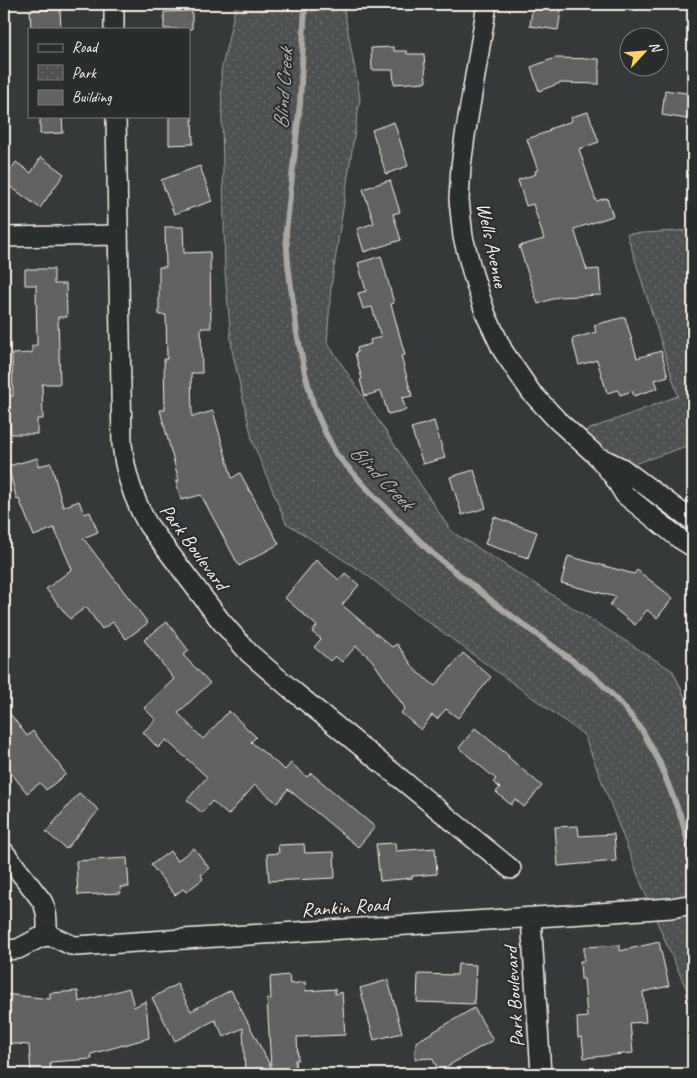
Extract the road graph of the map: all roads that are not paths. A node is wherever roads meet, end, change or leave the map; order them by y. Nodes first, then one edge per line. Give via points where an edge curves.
1 (114, 4) edge
2 (487, 4) edge
3 (114, 28) edge
4 (116, 118) edge
5 (118, 235) junction
6 (4, 237) edge
7 (598, 457) junction
8 (693, 521) edge
9 (693, 547) edge
10 (4, 852) edge
11 (511, 869) dead end
12 (693, 904) edge
13 (531, 918) junction
14 (47, 936) junction
15 (4, 950) edge
16 (541, 1074) edge

1 - 3 street
2 - 7 street, Wells Avenue via 461,166 459,200 463,237 486,315 503,351 531,392
4 - 5 street, Park Boulevard
5 - 6 street
5 - 11 street, Park Boulevard via 122,452 132,494 148,525 249,653
7 - 8 street, Wells Avenue via 622,468
7 - 9 street, Wells Avenue via 625,495
10 - 14 street via 45,906
12 - 13 street, Rankin Road
13 - 14 street, Rankin Road via 82,946
13 - 16 street, Park Boulevard
14 - 15 street via 18,949

